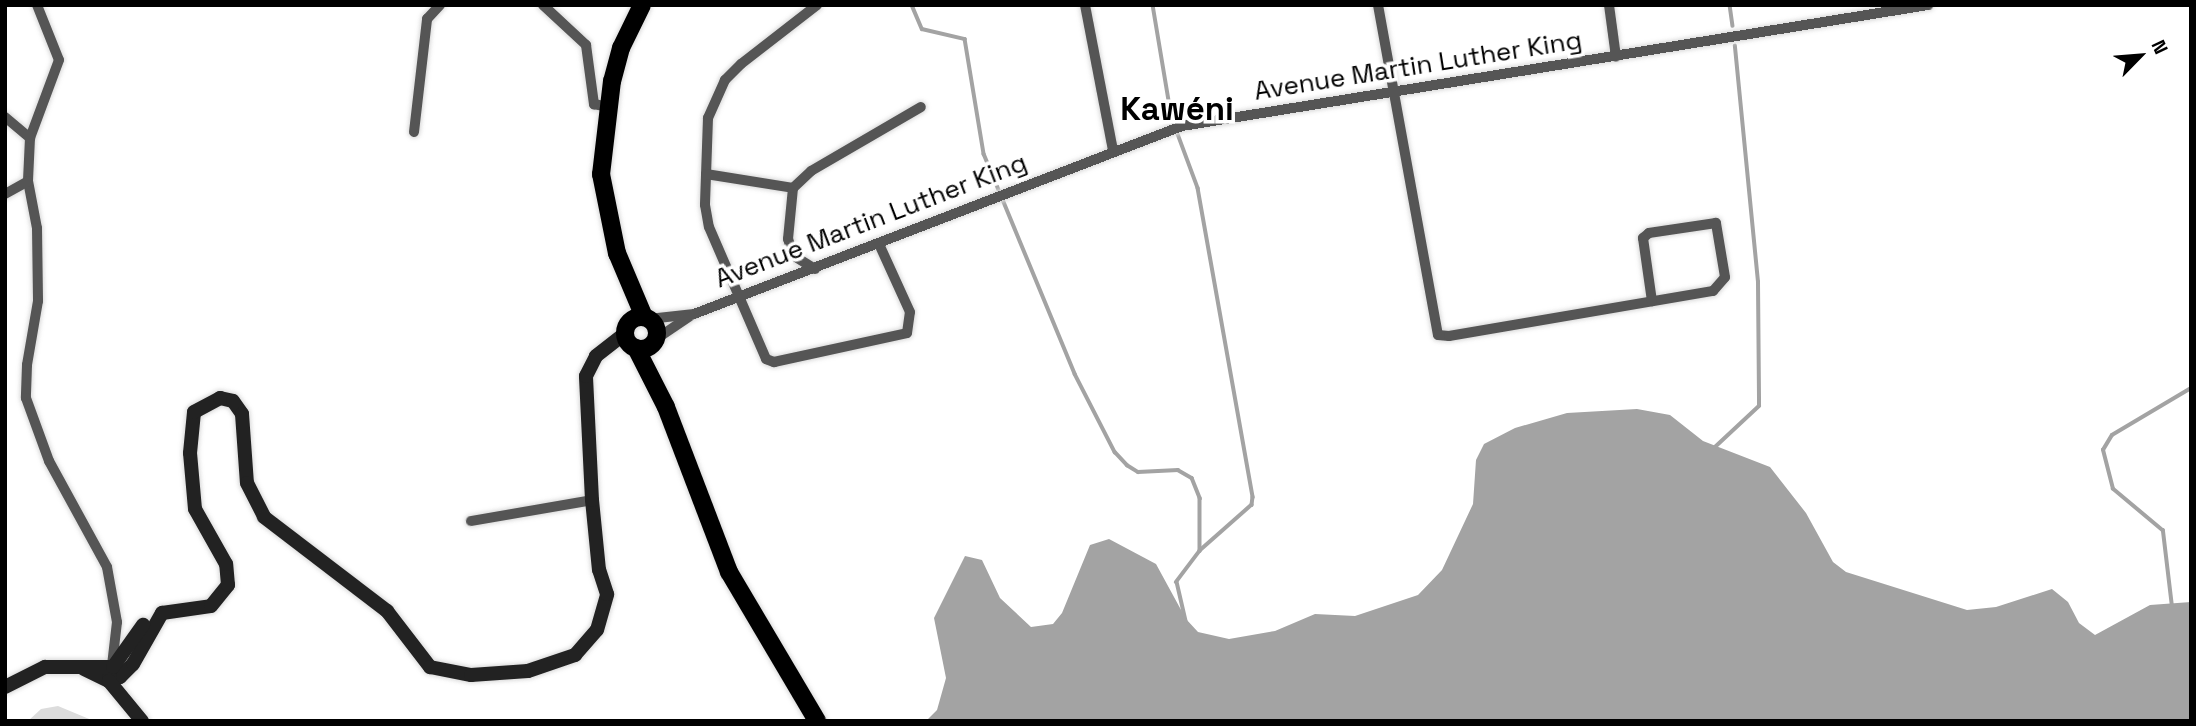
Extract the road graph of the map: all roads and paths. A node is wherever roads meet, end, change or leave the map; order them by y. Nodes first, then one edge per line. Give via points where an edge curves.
1 (37, 5) edge
2 (440, 5) edge
3 (543, 5) edge
4 (642, 5) edge
5 (817, 5) edge
6 (1085, 5) edge
7 (1378, 5) edge
8 (1609, 5) edge
9 (1928, 5) edge
10 (1616, 57) junction
11 (1392, 92) junction
12 (608, 107) junction
13 (921, 107) dead end
14 (5, 117) edge
15 (414, 132) dead end
16 (30, 138) junction
17 (1112, 151) junction
18 (706, 174) junction
19 (28, 181) junction
20 (793, 188) junction
21 (5, 194) edge
22 (879, 244) junction
23 (617, 253) junction
24 (815, 269) junction
25 (738, 298) junction
26 (1652, 301) junction
27 (694, 314) junction
28 (647, 318) junction
29 (629, 338) junction
30 (655, 341) junction
31 (666, 407) junction
32 (592, 500) junction
33 (471, 521) dead end
34 (115, 674) junction
35 (5, 687) edge
36 (138, 715) edge
37 (817, 721) edge

1 - 16 street via 59,60
2 - 15 street via 427,19
3 - 12 street via 586,45 594,104
4 - 12 main road via 621,48
5 - 18 street via 725,80 708,118
6 - 17 street
7 - 11 street
8 - 10 street
9 - 10 street, Avenue Martin Luther King
10 - 11 street, Avenue Martin Luther King
11 - 17 street, Avenue Martin Luther King via 1182,126
11 - 26 street via 1438,335
12 - 23 main road via 604,185
13 - 20 street via 811,171
14 - 16 street
16 - 19 street
17 - 22 street, Avenue Martin Luther King
18 - 20 street
18 - 25 street via 709,227
19 - 21 street
19 - 34 street via 37,228 38,301 26,398 49,461 107,567 117,622
20 - 24 street via 788,239 793,255
22 - 24 street, Avenue Martin Luther King
22 - 25 street via 910,312 907,333 895,338 774,362 760,351
23 - 28 main road
23 - 29 main road
24 - 25 street, Avenue Martin Luther King
25 - 27 street, Avenue Martin Luther King
26 - 26 street via 1643,238 1649,233 1716,223 1725,276 1721,286
27 - 28 street, Avenue Martin Luther King
27 - 30 street, Avenue Martin Luther King
28 - 29 main road via 632,320
28 - 30 main road via 657,330
29 - 30 main road
29 - 31 main road
29 - 32 main road via 602,350 590,365 584,389
30 - 31 main road
31 - 37 main road via 729,572
32 - 33 street
32 - 34 main road via 599,570 607,594 591,640 565,661 540,669 471,676 442,673 422,660 379,604 264,517 247,483 242,414 233,401 212,399 194,412 190,428 195,509 229,578 220,600 211,606 163,609 150,616
34 - 35 main road via 46,667
34 - 36 main road

